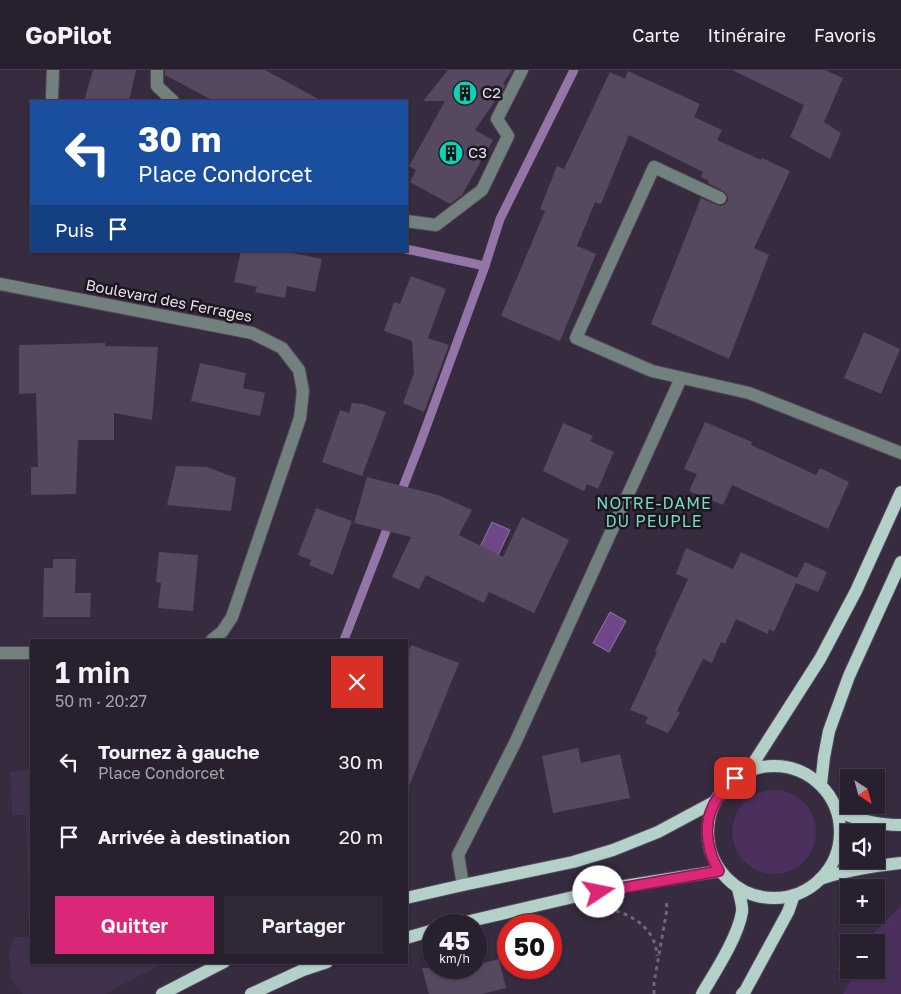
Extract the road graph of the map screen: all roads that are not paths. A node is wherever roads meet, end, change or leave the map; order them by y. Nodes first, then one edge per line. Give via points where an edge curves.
1 (53, 70) edge
2 (157, 70) edge
3 (522, 70) edge
4 (52, 98) dead end
5 (172, 100) edge
6 (720, 198) dead end
7 (408, 221) edge
8 (0, 284) edge
9 (681, 378) junction
10 (901, 453) edge
11 (901, 492) edge
12 (901, 562) edge
13 (213, 639) edge
14 (30, 653) edge
15 (0, 654) edge
16 (749, 770) junction
17 (821, 784) junction
18 (714, 802) junction
19 (838, 812) junction
20 (901, 825) edge
21 (901, 863) edge
22 (719, 871) junction
23 (820, 879) junction
24 (463, 885) junction
25 (738, 888) junction
26 (794, 895) junction
27 (408, 898) edge
28 (487, 917) edge
29 (422, 933) edge
30 (408, 937) edge
31 (220, 964) edge
32 (321, 964) edge
33 (162, 994) edge
34 (251, 994) edge
35 (702, 994) edge
36 (742, 994) edge

1 - 4 street
2 - 5 street via 157,86
3 - 7 street via 497,119 508,136 482,190 436,225
6 - 9 street via 654,167 576,338 652,371
8 - 13 street, Boulevard des Ferrages via 252,333 282,348 299,370 303,391 300,418 232,617
9 - 10 street via 749,393
9 - 24 street via 515,743 458,855
11 - 16 main road via 856,591 820,659
12 - 17 main road via 849,676 829,730
14 - 15 street
16 - 17 main road via 768,765 787,767 806,773
16 - 18 main road via 735,778
17 - 19 main road
18 - 22 main road via 708,819 707,837
18 - 24 main road via 658,832 613,850 573,862
19 - 20 main road via 884,825
19 - 23 main road via 841,829 839,850
21 - 23 main road via 860,868
22 - 25 main road
22 - 28 main road via 612,888
23 - 26 main road
24 - 27 main road
25 - 26 main road via 756,896 775,899
25 - 35 main road via 742,910 737,928
26 - 36 main road via 788,912
29 - 30 main road
31 - 33 main road
32 - 34 main road

